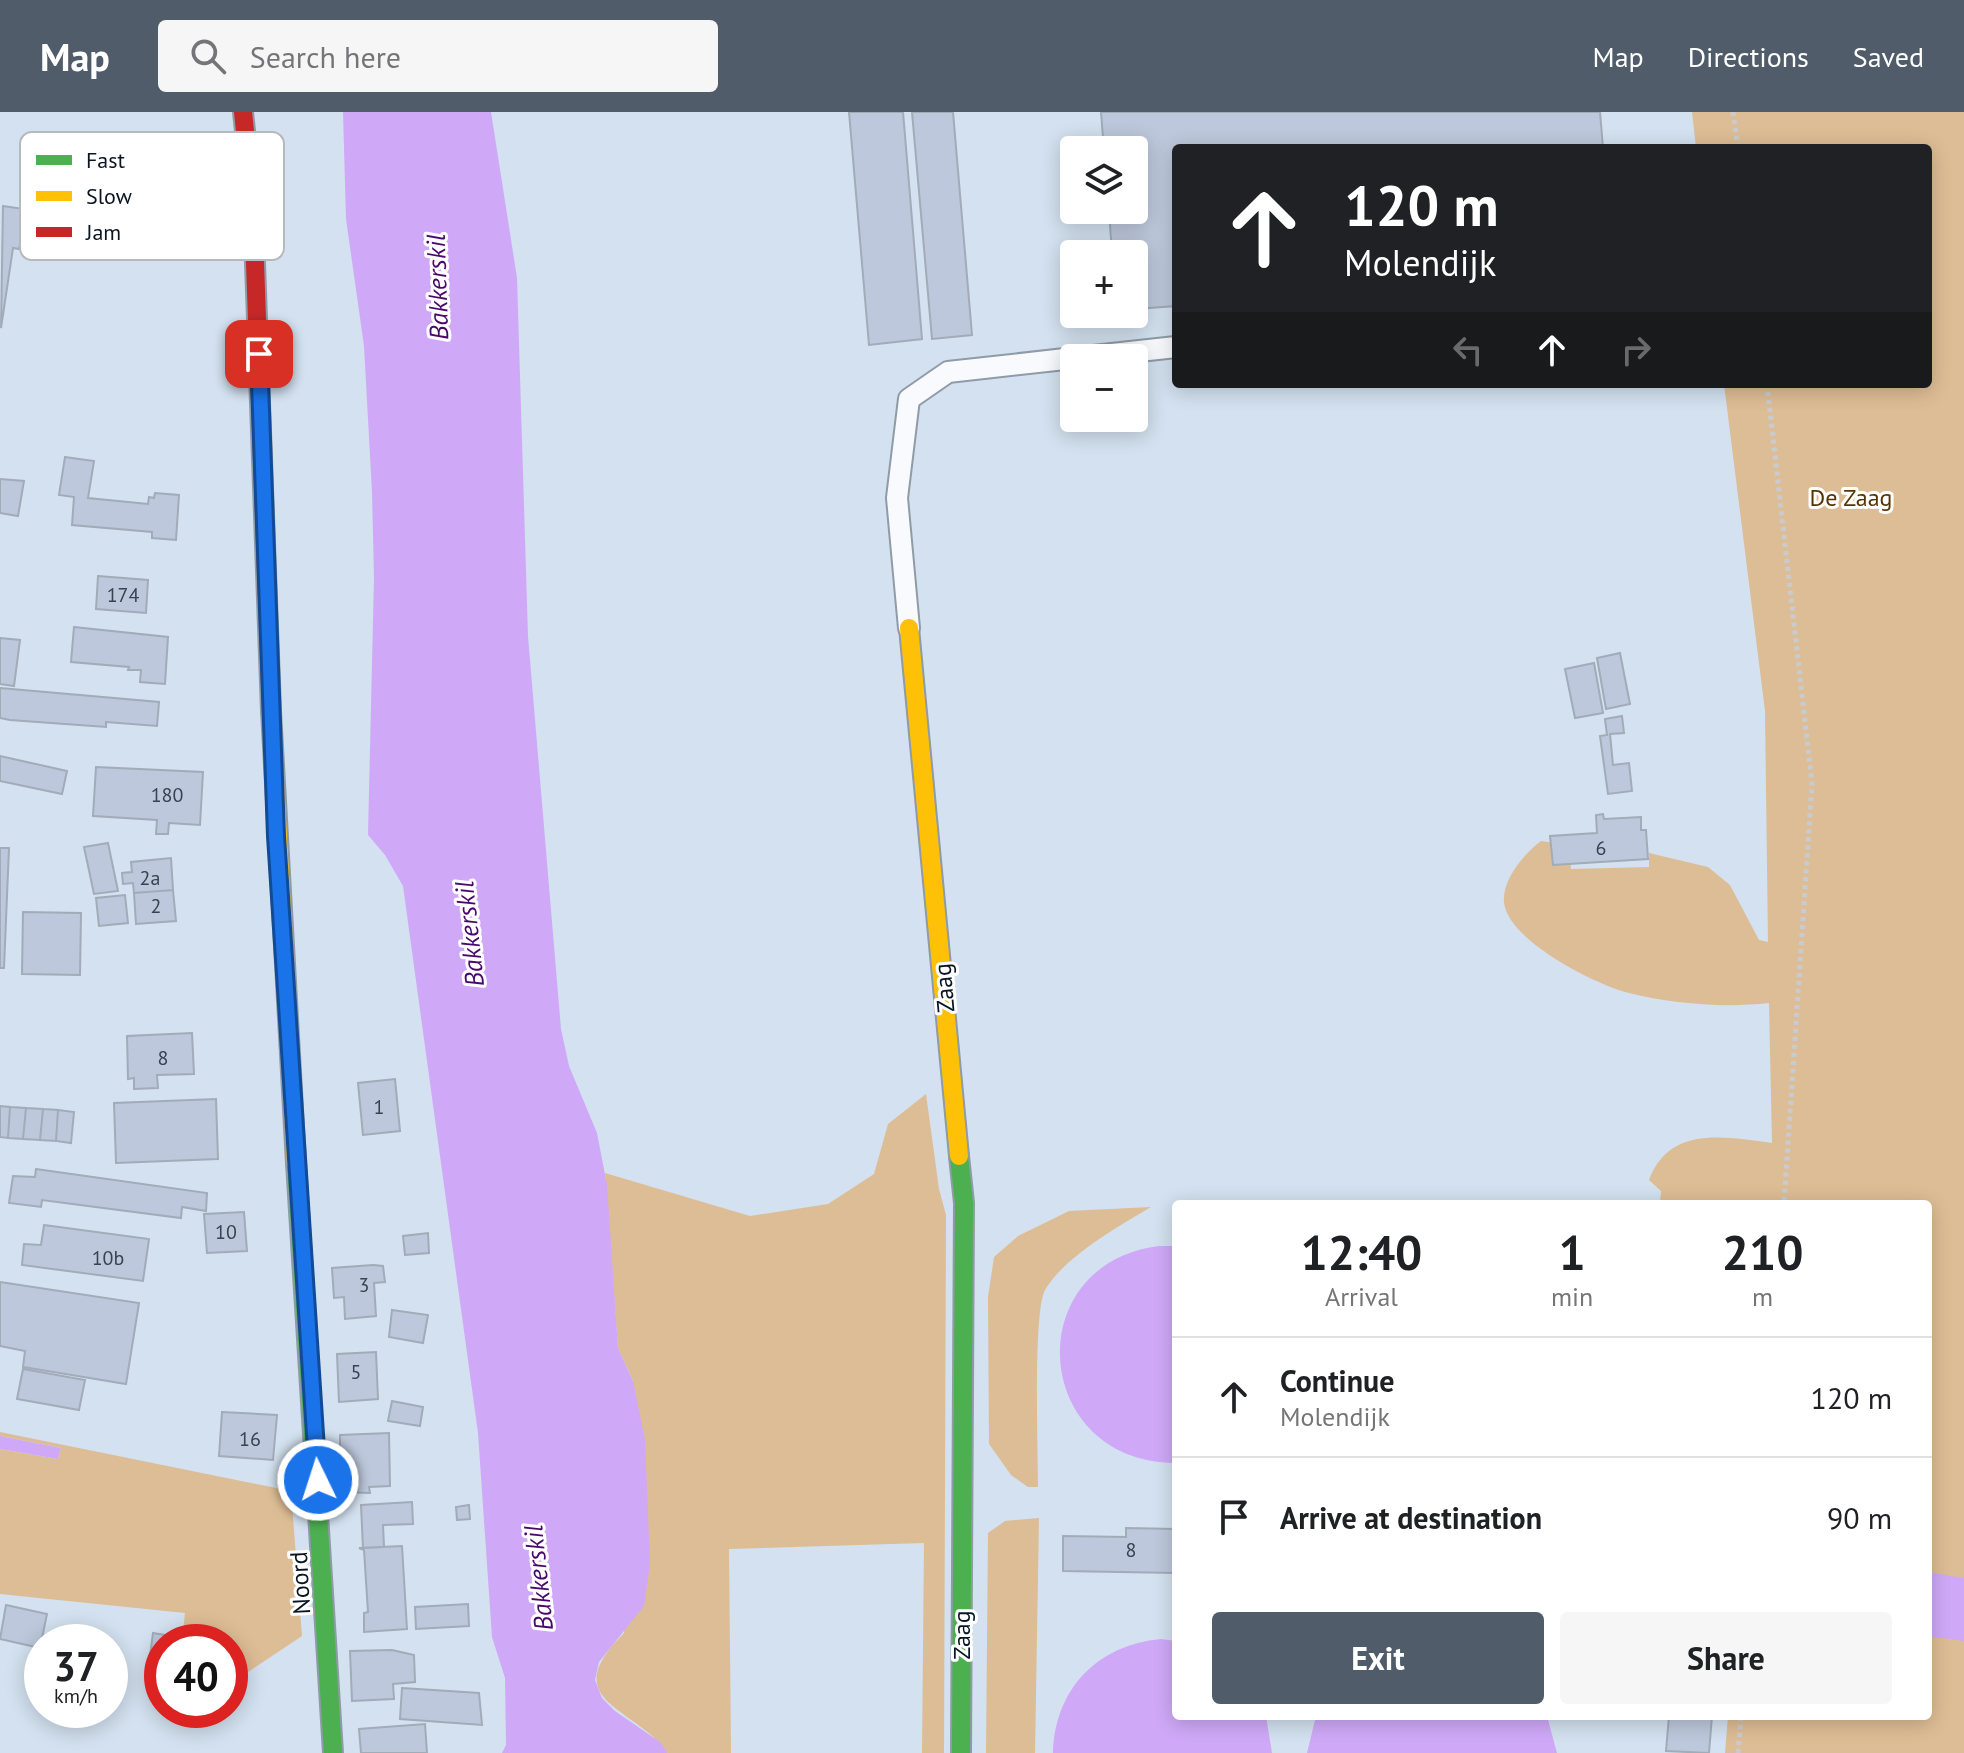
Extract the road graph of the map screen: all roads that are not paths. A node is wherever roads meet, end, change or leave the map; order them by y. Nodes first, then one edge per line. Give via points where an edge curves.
1 (243, 112) edge
2 (245, 132) edge
3 (254, 260) edge
4 (1172, 347) edge
5 (1148, 350) edge
6 (1060, 360) edge
7 (909, 628) joint
8 (333, 1753) edge
9 (961, 1753) edge

1 - 2 street, Noord
3 - 8 street, Noord via 276,836
4 - 5 lane, Zaag
6 - 7 lane, Zaag via 948,372 909,399 897,498
7 - 9 street, Zaag via 964,1203

